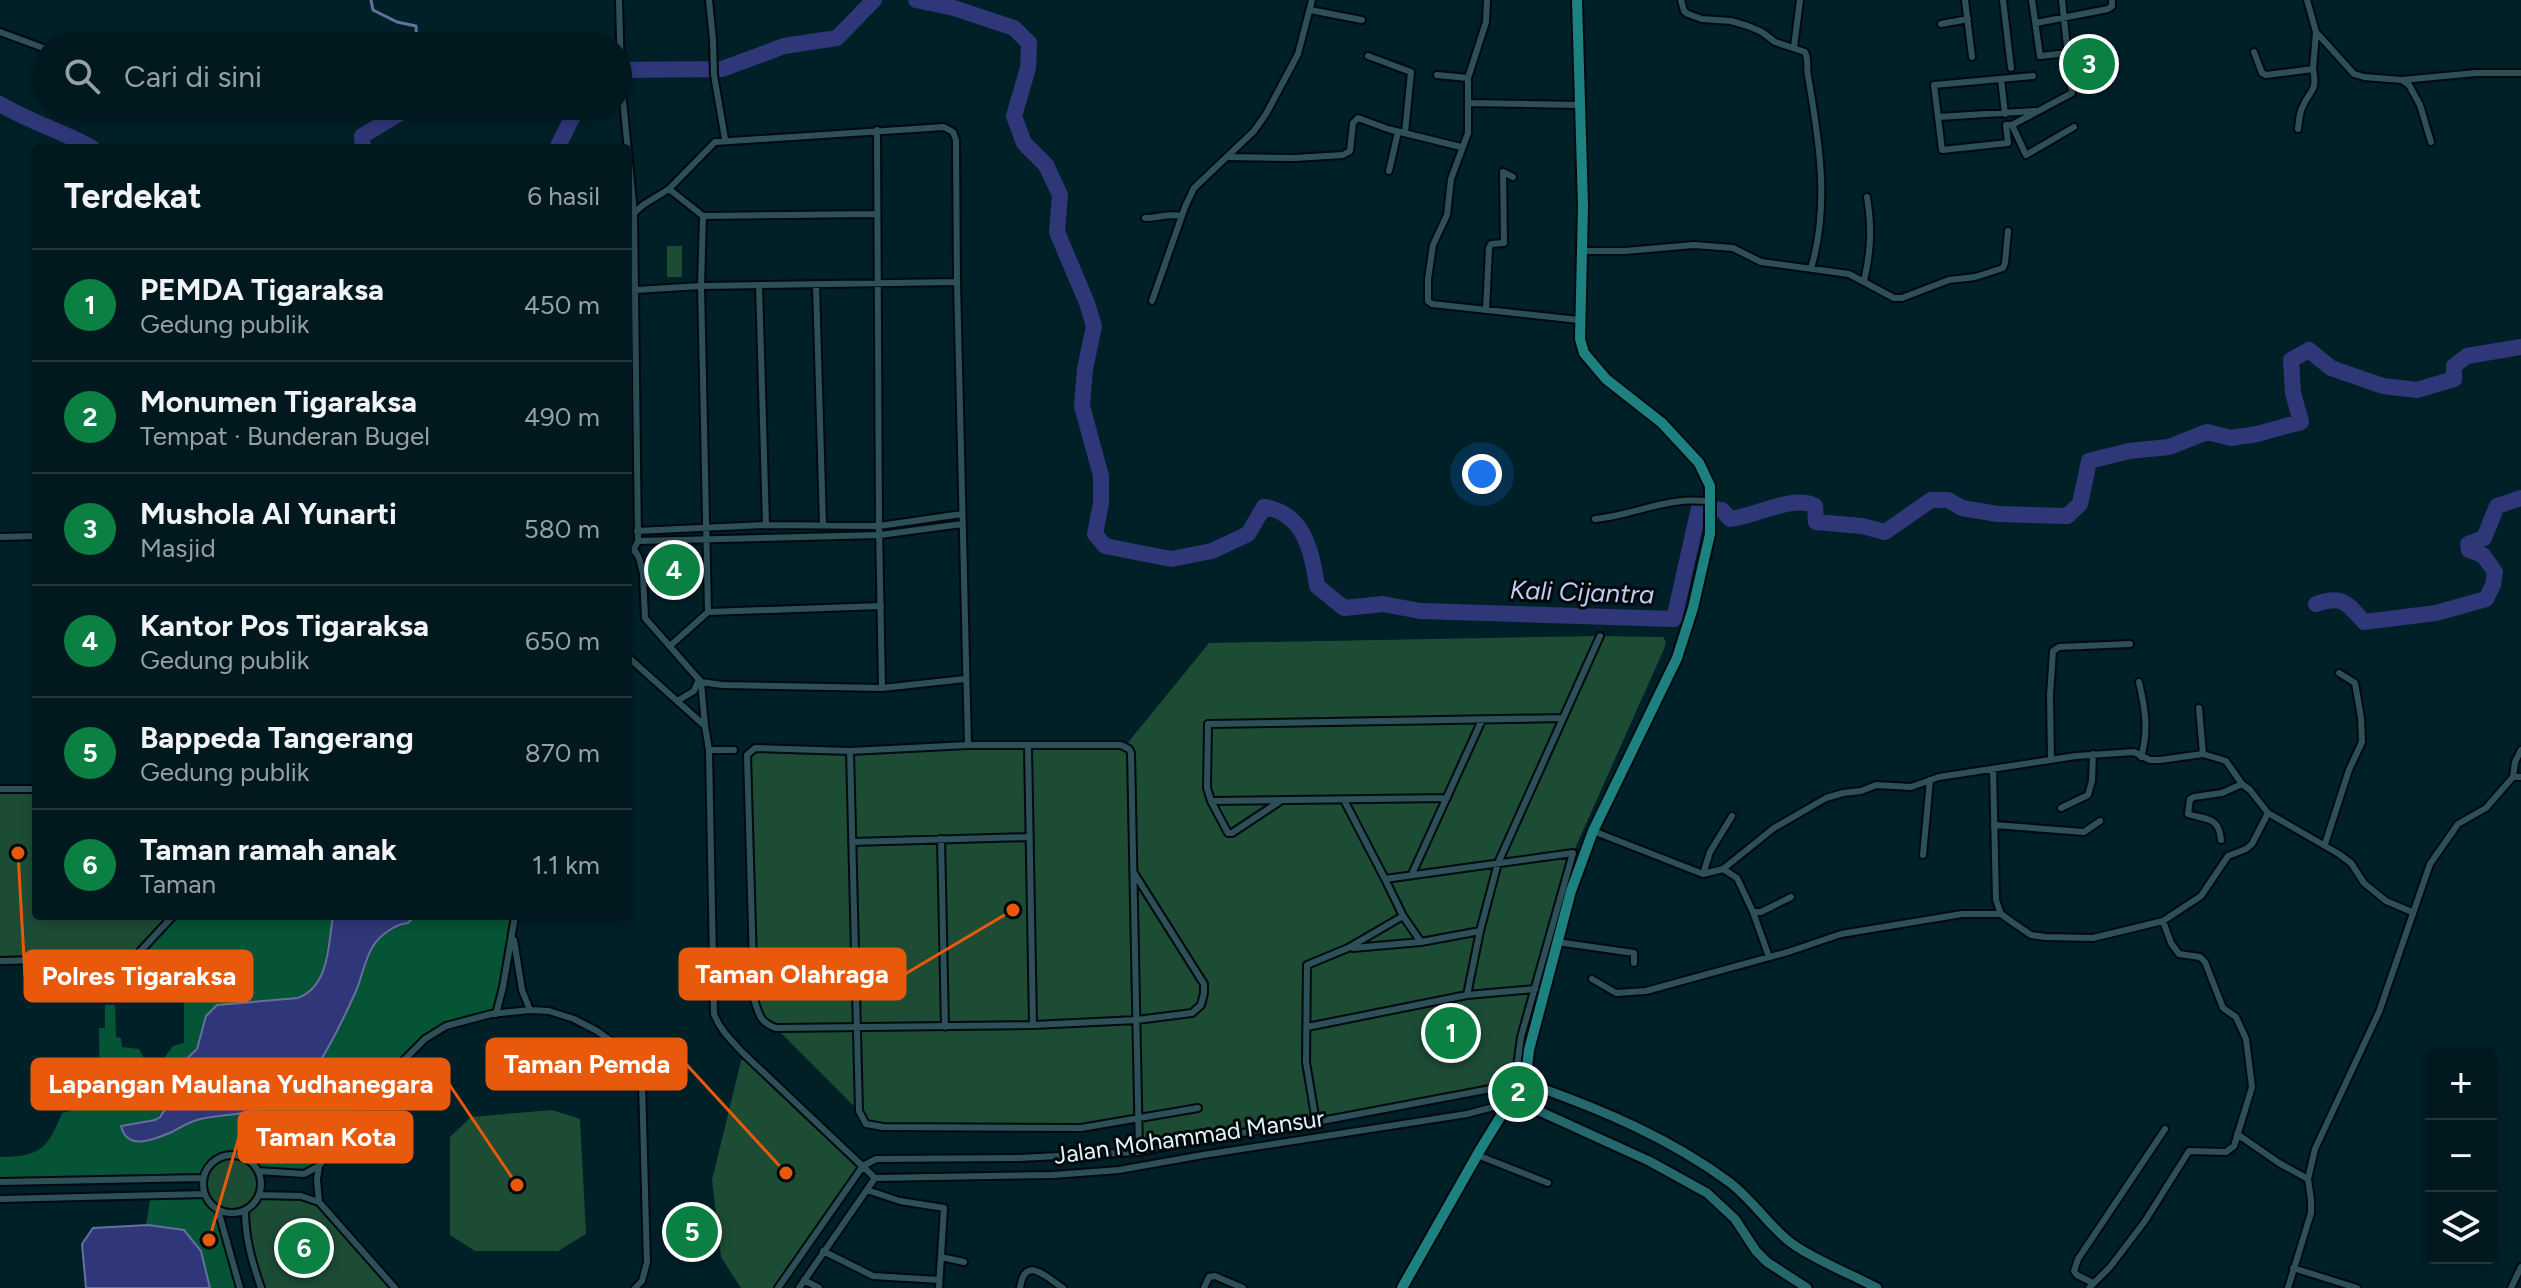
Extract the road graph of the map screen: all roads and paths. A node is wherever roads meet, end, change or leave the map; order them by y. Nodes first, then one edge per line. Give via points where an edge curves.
1 (619, 0) edge
2 (709, 0) edge
3 (1312, 0) edge
4 (1487, 0) edge
5 (1577, 0) edge
6 (1681, 0) edge
7 (1800, 0) edge
8 (1965, 0) edge
9 (2003, 0) edge
10 (2032, 0) edge
11 (2062, 0) edge
12 (2112, 0) edge
13 (2307, 0) edge
14 (1310, 10) junction
15 (2064, 16) junction
16 (1968, 19) junction
17 (1362, 20) dead end
18 (2036, 23) junction
19 (1941, 24) dead end
20 (0, 32) edge
21 (620, 32) edge
22 (2316, 32) junction
23 (32, 44) edge
24 (1794, 47) junction
25 (2254, 52) dead end
26 (2068, 53) junction
27 (1368, 56) dead end
28 (1972, 57) dead end
29 (2011, 68) dead end
30 (2313, 69) junction
31 (2521, 73) edge
32 (1437, 75) dead end
33 (2033, 76) dead end
34 (1468, 78) junction
35 (2001, 79) junction
36 (2402, 80) junction
37 (1469, 103) junction
38 (1580, 105) junction
39 (2039, 111) junction
40 (2005, 113) junction
41 (1938, 117) junction
42 (625, 120) edge
43 (2009, 125) junction
44 (2074, 127) dead end
45 (2298, 129) dead end
46 (877, 130) junction
47 (1401, 132) junction
48 (725, 139) junction
49 (2431, 142) dead end
50 (2008, 143) junction
51 (627, 144) edge
52 (2021, 145) junction
53 (1461, 147) junction
54 (1228, 157) junction
55 (1389, 171) dead end
56 (1513, 177) dead end
57 (669, 189) junction
58 (632, 193) edge
59 (1867, 197) dead end
60 (634, 213) junction
61 (876, 214) junction
62 (703, 216) junction
63 (1182, 216) junction
64 (1145, 218) dead end
65 (2008, 231) dead end
66 (1582, 251) junction
67 (1811, 268) junction
68 (1864, 281) junction
69 (957, 282) junction
70 (759, 285) junction
71 (816, 285) junction
72 (876, 285) junction
73 (701, 286) junction
74 (636, 290) junction
75 (1152, 301) dead end
76 (1486, 310) junction
77 (1579, 320) junction
78 (1711, 502) junction
79 (962, 514) junction
80 (639, 515) junction
81 (632, 518) edge
82 (1595, 519) dead end
83 (823, 524) junction
84 (962, 524) junction
85 (766, 525) junction
86 (879, 526) junction
87 (705, 527) junction
88 (637, 531) junction
89 (880, 535) junction
90 (32, 536) edge
91 (0, 537) edge
92 (705, 538) junction
93 (638, 541) junction
94 (632, 550) edge
95 (632, 552) edge
96 (881, 606) junction
97 (708, 612) junction
98 (1600, 636) dead end
99 (2130, 644) dead end
100 (671, 645) junction
101 (632, 661) edge
102 (2339, 673) dead end
103 (965, 679) junction
104 (700, 680) junction
105 (2139, 682) dead end
106 (882, 688) junction
107 (677, 701) junction
108 (2199, 708) dead end
109 (1563, 718) junction
110 (1482, 720) junction
111 (705, 726) junction
112 (968, 745) junction
113 (1028, 746) junction
114 (709, 750) junction
115 (734, 750) dead end
116 (2521, 750) edge
117 (850, 751) junction
118 (2093, 754) junction
119 (2203, 754) junction
120 (2141, 757) junction
121 (2051, 760) junction
122 (1993, 769) junction
123 (2517, 777) edge
124 (1930, 780) junction
125 (2242, 784) junction
126 (0, 789) edge
127 (32, 789) edge
128 (1447, 798) junction
129 (1282, 800) junction
130 (1344, 800) junction
131 (1211, 801) junction
132 (2061, 808) dead end
133 (2268, 813) junction
134 (1732, 816) dead end
135 (2100, 821) dead end
136 (1994, 825) junction
137 (1593, 831) junction
138 (1030, 837) junction
139 (941, 839) junction
140 (2221, 840) dead end
141 (852, 842) junction
142 (2325, 844) junction
143 (1923, 855) dead end
144 (1498, 863) junction
145 (1723, 869) junction
146 (1134, 873) junction
147 (1412, 874) junction
148 (1703, 874) junction
149 (1385, 879) junction
150 (1791, 897) dead end
151 (1753, 912) junction
152 (2412, 912) junction
153 (2001, 914) junction
154 (1403, 916) junction
155 (169, 920) edge
156 (515, 920) edge
157 (2163, 921) junction
158 (1480, 931) junction
159 (513, 935) junction
160 (1421, 942) junction
161 (1557, 942) junction
162 (1348, 948) junction
163 (1769, 957) junction
164 (0, 961) edge
165 (1634, 963) dead end
166 (1592, 979) dead end
167 (1535, 989) junction
168 (1467, 995) junction
169 (530, 1010) junction
170 (496, 1014) junction
171 (1137, 1020) junction
172 (1033, 1025) junction
173 (945, 1027) junction
174 (1307, 1027) junction
175 (857, 1028) junction
176 (1521, 1075) junction
177 (1535, 1086) junction
178 (1501, 1087) junction
179 (1506, 1105) junction
180 (1528, 1106) junction
181 (1198, 1108) dead end
182 (1139, 1120) junction
183 (1316, 1122) junction
184 (2165, 1129) dead end
185 (2237, 1134) junction
186 (1139, 1152) junction
187 (1477, 1155) junction
188 (319, 1166) junction
189 (863, 1166) junction
190 (258, 1171) junction
191 (203, 1178) junction
192 (875, 1178) junction
193 (2308, 1179) junction
194 (0, 1182) edge
195 (1548, 1183) dead end
196 (867, 1190) junction
197 (205, 1194) junction
198 (259, 1195) junction
199 (0, 1199) edge
200 (319, 1202) junction
201 (218, 1210) junction
202 (245, 1210) junction
203 (823, 1251) junction
204 (941, 1257) junction
205 (964, 1262) dead end
206 (2521, 1267) edge
207 (2293, 1268) junction
208 (804, 1280) junction
209 (642, 1281) junction
210 (939, 1284) edge
211 (2091, 1286) edge
212 (240, 1288) edge
213 (261, 1288) edge
214 (395, 1288) edge
215 (635, 1288) edge
216 (647, 1288) edge
217 (778, 1288) edge
218 (799, 1288) edge
219 (819, 1288) edge
220 (1020, 1288) edge
221 (1063, 1288) edge
222 (1204, 1288) edge
223 (1243, 1288) edge
224 (1402, 1288) edge
225 (1807, 1288) edge
226 (1877, 1288) edge
227 (2288, 1288) edge
228 (2357, 1288) edge
229 (2511, 1288) edge

1 - 21 street
2 - 48 street
3 - 14 street
4 - 34 street via 1486,22
5 - 38 main road
6 - 24 street via 1688,14 1748,26
7 - 24 street
8 - 16 street
9 - 29 street
10 - 18 street
11 - 15 street
12 - 15 street via 2108,9
13 - 22 street
14 - 17 street
14 - 54 street via 1298,54 1266,114
15 - 18 street
15 - 26 street
16 - 19 street
16 - 28 street
18 - 26 street via 2040,56
20 - 23 street
22 - 30 street
22 - 36 street via 2354,74
24 - 67 street via 1808,58 1823,204
25 - 30 street via 2266,75
26 - 39 street via 2072,93
27 - 47 street via 1411,72
30 - 45 street via 2315,85 2301,110
31 - 36 street
32 - 34 street
33 - 35 street
34 - 37 street
35 - 40 street
35 - 41 street via 1934,85
36 - 49 street via 2414,92
37 - 38 street
37 - 53 street via 1468,133
38 - 66 main road
39 - 40 street
39 - 43 street
40 - 41 street
40 - 43 street
41 - 50 street via 1942,150
42 - 51 street
43 - 50 street
43 - 52 street
44 - 52 street via 2026,155
46 - 48 street
46 - 61 street
46 - 69 street via 944,127 953,132
47 - 53 street
47 - 54 street via 1358,118 1350,151 1343,155
47 - 55 street
48 - 57 street via 711,144
50 - 52 street
53 - 76 street via 1447,215 1433,245 1428,301
54 - 63 street via 1194,188
56 - 76 street via 1503,172 1504,243 1489,248
57 - 60 street
57 - 62 street
58 - 60 street
59 - 68 street via 1872,227
60 - 74 street
61 - 62 street
61 - 72 street
62 - 73 street
63 - 64 street
63 - 75 street
65 - 68 street via 2005,263 1999,270 1949,280 1902,298
66 - 67 street via 1694,245 1733,248 1761,262
66 - 77 main road
67 - 68 street
69 - 72 street
69 - 79 street
70 - 71 street
70 - 73 street
70 - 85 street
71 - 72 street
71 - 83 street
72 - 86 street
73 - 74 street
73 - 87 street
74 - 80 street
76 - 77 street
77 - 78 main road via 1584,353 1699,463
78 - 82 street via 1669,501
78 - 137 main road via 1710,534 1677,658
79 - 84 street
79 - 86 street
80 - 81 street
80 - 88 street
83 - 85 street
83 - 86 street
84 - 89 street
84 - 103 street
85 - 87 street
86 - 89 street
87 - 88 street
87 - 92 street
88 - 93 street
89 - 92 street
89 - 96 street
90 - 91 street
92 - 93 street
92 - 97 street
93 - 94 street
95 - 100 street via 643,574 645,618
96 - 97 street
96 - 106 street
97 - 100 street
98 - 109 street
99 - 121 street via 2053,651
100 - 104 street
101 - 107 street
102 - 142 street via 2355,683 2362,742
103 - 106 street
103 - 112 street
104 - 106 street via 722,685
104 - 107 street via 694,691
104 - 111 street
105 - 120 street via 2146,716
107 - 111 street
108 - 119 street
109 - 110 street
109 - 144 street
110 - 128 street
110 - 131 street via 1208,724
111 - 114 street
112 - 113 street
112 - 117 street
113 - 138 street
113 - 146 street via 1129,749
114 - 115 street
114 - 189 street via 714,1014 743,1053
116 - 123 street via 2515,762
117 - 141 street
117 - 175 street via 755,748 747,759 754,999 760,1016 776,1028
118 - 120 street via 2134,752
118 - 121 street
118 - 132 street via 2088,795
119 - 120 street
119 - 125 street via 2226,761
121 - 122 street
122 - 124 street
122 - 136 street
123 - 152 street via 2447,837
124 - 143 street
124 - 145 street via 1911,787 1876,785 1826,798 1774,828
125 - 133 street
125 - 140 street via 2190,799 2188,814 2216,824
126 - 127 street
128 - 130 street
128 - 147 street
129 - 130 street
129 - 131 street
129 - 131 street via 1230,833
130 - 149 street
133 - 142 street
133 - 157 street via 2252,844 2228,856 2201,896
134 - 148 street
135 - 136 street via 2078,832
136 - 153 street
137 - 148 street
137 - 161 main road
138 - 139 street
138 - 172 street
139 - 141 street
139 - 173 street
141 - 175 street
142 - 152 street via 2386,901
144 - 147 street
144 - 158 street
144 - 167 street via 1573,853
145 - 148 street
145 - 151 street via 1737,878
146 - 171 street
146 - 171 street via 1204,984 1201,1005 1192,1013
147 - 149 street
149 - 154 street
150 - 151 street
151 - 163 street
152 - 193 street via 2379,1012 2321,1137
153 - 157 street via 2031,935 2045,937 2093,938
153 - 163 street via 1962,914 1841,934
154 - 160 street
154 - 162 street
155 - 164 street via 134,958
156 - 159 street
157 - 185 street via 2179,954 2205,962 2223,1008 2236,1017 2246,1039 2252,1087
158 - 160 street
158 - 168 street
159 - 169 street
159 - 170 street
160 - 162 street
161 - 165 street via 1634,953
161 - 176 main road
162 - 174 street via 1307,965
163 - 166 street via 1646,991 1616,993
167 - 168 street
167 - 176 street via 1521,1037
168 - 174 street
169 - 170 street
169 - 209 street via 574,1019 639,1065 647,1262
170 - 188 street via 446,1026 425,1039
171 - 172 street
171 - 182 street
172 - 173 street
173 - 175 street
174 - 183 street via 1307,1078
175 - 182 street via 859,1111 866,1124 1051,1129
176 - 177 main road
176 - 178 main road
177 - 180 main road
177 - 226 main road via 1587,1104 1705,1166 1756,1205 1793,1245
178 - 179 main road
178 - 183 street, Jalan Mohammad Mansur
179 - 180 main road
179 - 187 main road
179 - 192 street, Jalan Mohammad Mansur via 1119,1170
180 - 225 main road via 1707,1193 1735,1219 1767,1262
181 - 182 street
182 - 186 street
183 - 186 street, Jalan Mohammad Mansur
184 - 211 street via 2078,1259 2074,1271
185 - 193 street
185 - 211 street via 2226,1152 2189,1151 2145,1221
186 - 189 street, Jalan Mohammad Mansur via 876,1159
187 - 195 street
187 - 224 main road
188 - 190 street via 304,1174
188 - 200 street
189 - 192 street
189 - 217 street
190 - 191 street via 243,1157 224,1156
190 - 198 street
191 - 194 street
191 - 197 street
192 - 196 street
193 - 207 street via 2311,1213
196 - 203 street
196 - 204 street via 944,1208
197 - 199 street
197 - 201 street
198 - 200 street
198 - 202 street
200 - 214 street
201 - 202 street
201 - 212 street
202 - 213 street via 245,1231
203 - 208 street
203 - 210 street via 873,1276
204 - 205 street
204 - 210 street
206 - 229 street
207 - 227 street
207 - 228 street
208 - 218 street
208 - 219 street
209 - 215 street
209 - 216 street
220 - 221 street via 1022,1275 1031,1269
222 - 223 street via 1215,1276

